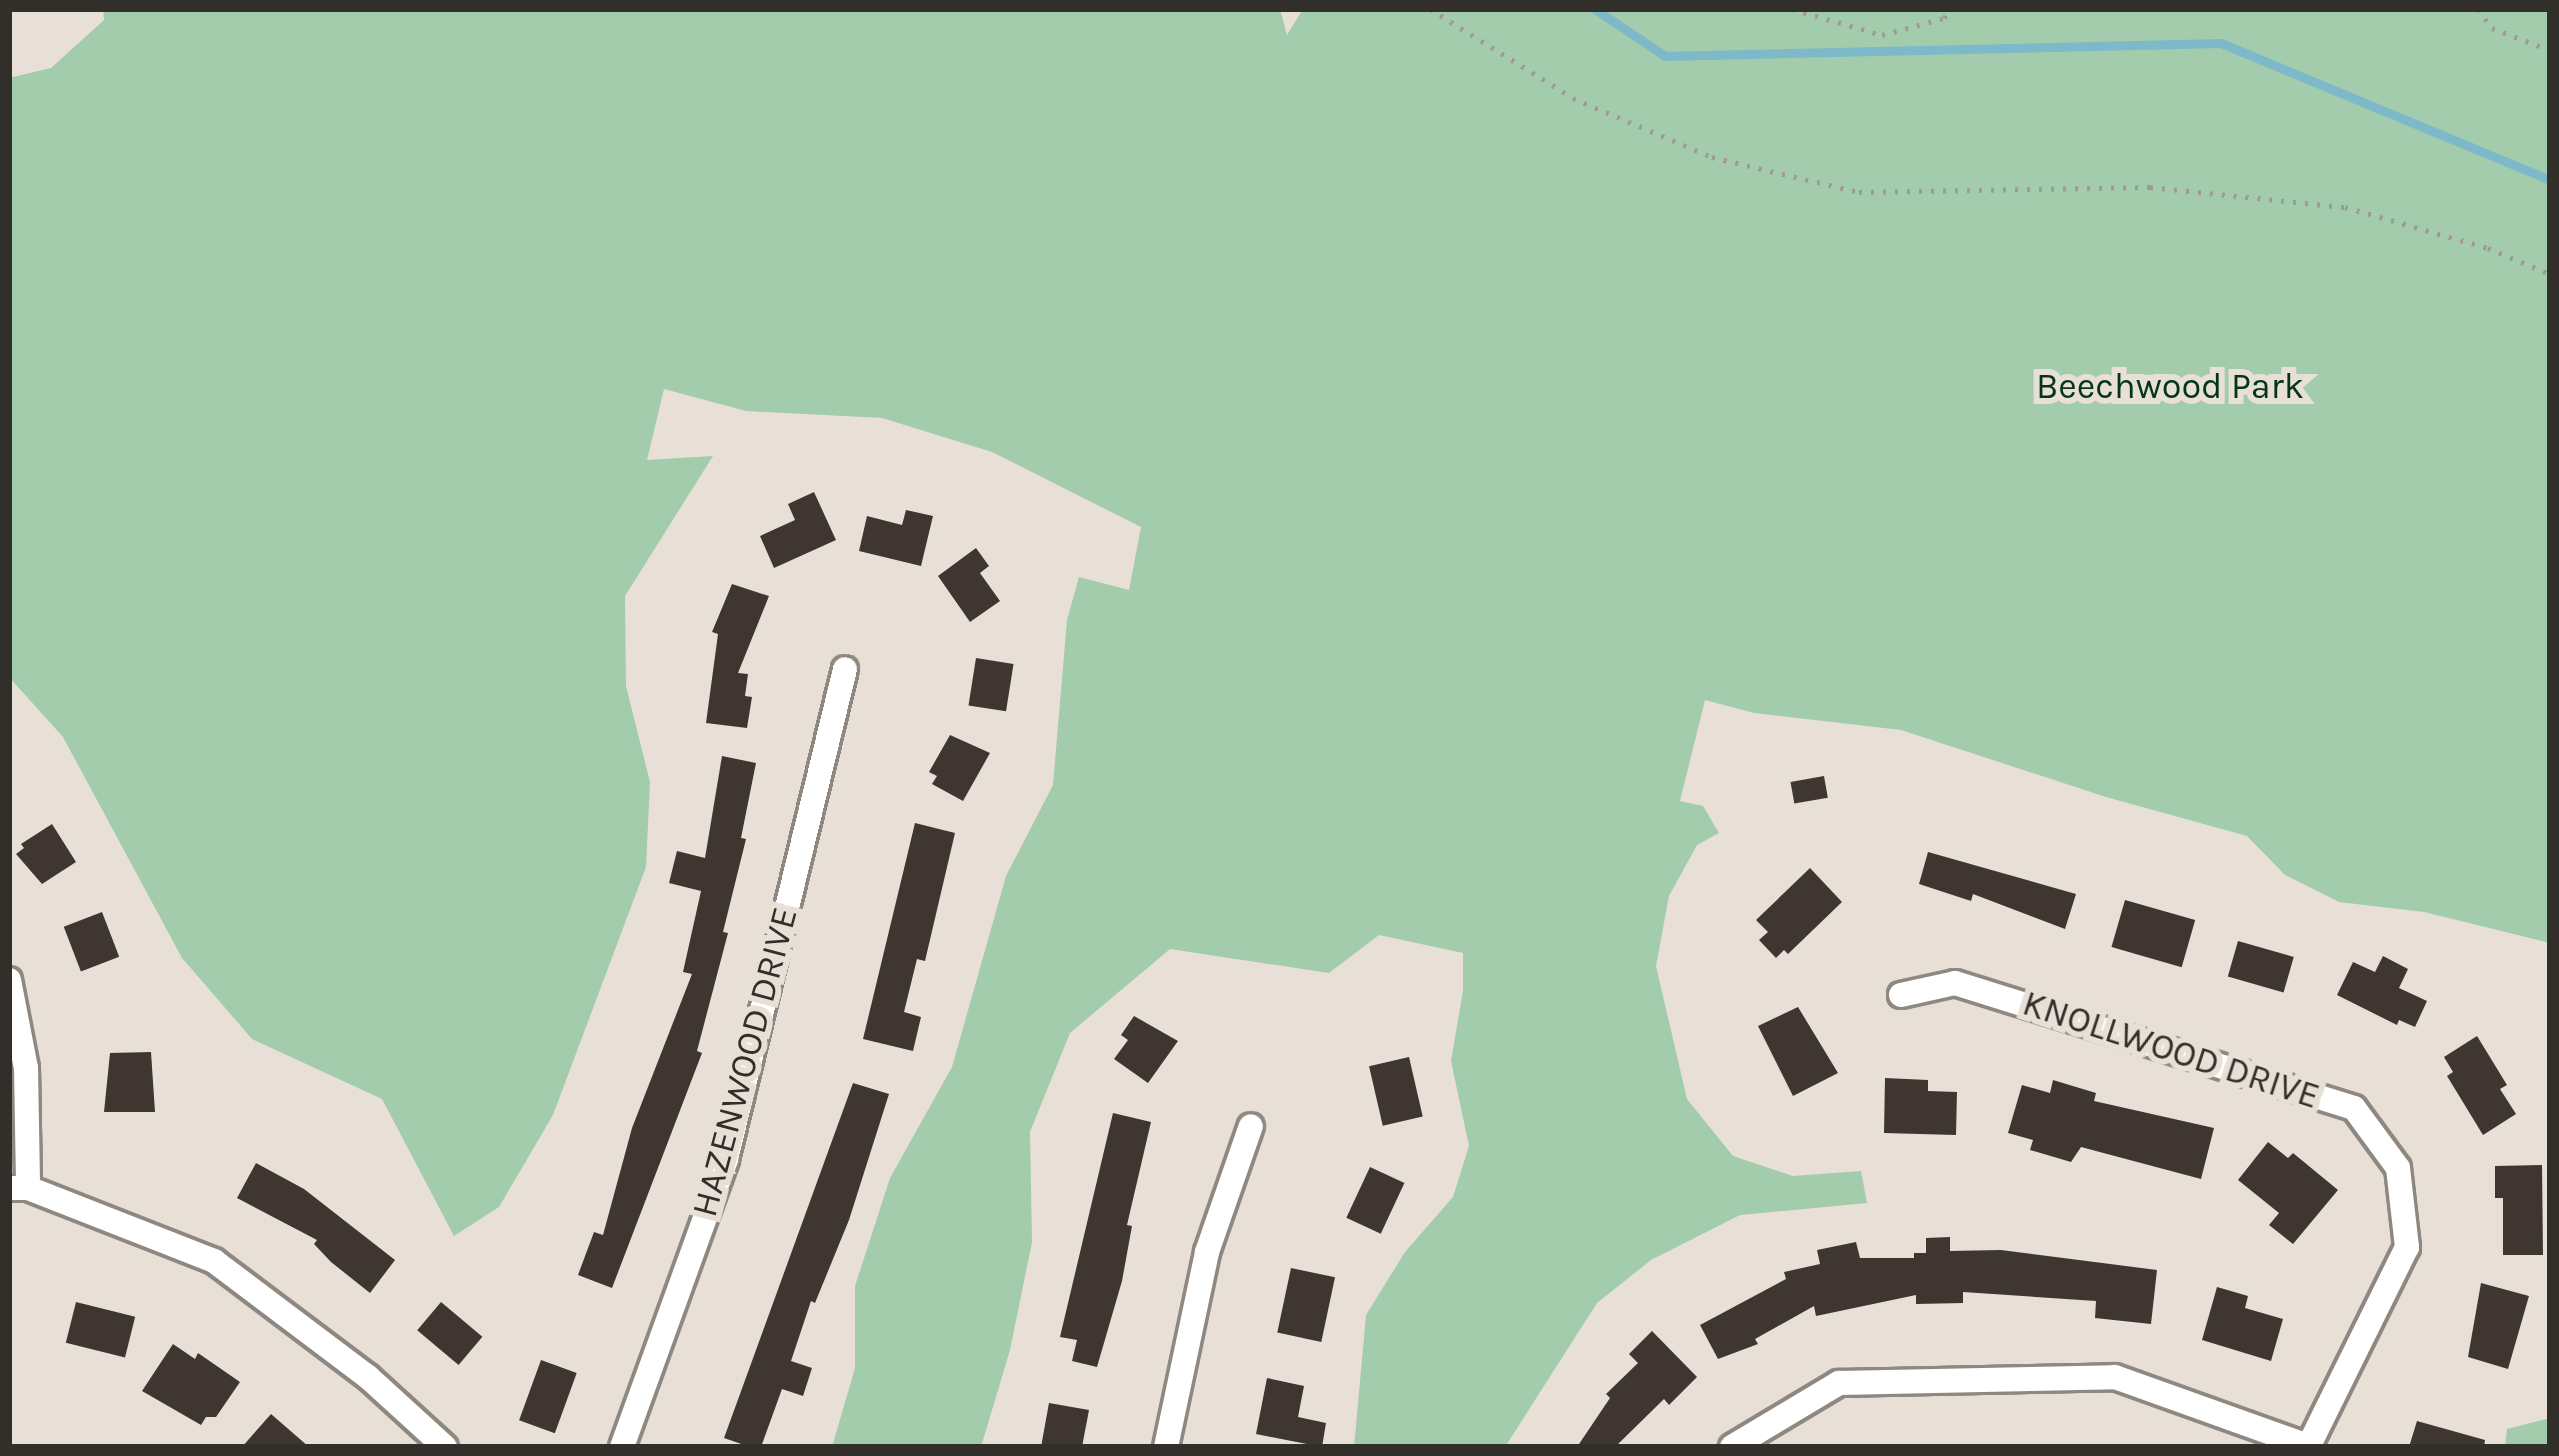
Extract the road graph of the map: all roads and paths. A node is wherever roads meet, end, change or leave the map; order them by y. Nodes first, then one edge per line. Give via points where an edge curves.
1 (1430, 9) edge
2 (1792, 9) edge
3 (1949, 9) edge
4 (2478, 9) edge
5 (2550, 50) edge
6 (2550, 274) edge
7 (845, 670) dead end
8 (9, 980) edge
9 (1901, 994) dead end
10 (1250, 1126) dead end
11 (19, 1188) edge
12 (2308, 1446) edge
13 (445, 1447) edge
14 (622, 1447) edge
15 (1166, 1447) edge
16 (1732, 1447) edge

1 - 6 path via 1573,98 1712,157 1859,192 2150,187 2345,207
2 - 3 path via 1882,34 1944,18
4 - 5 path via 2492,28
7 - 14 street, HAZENWOOD DRIVE via 726,1159
8 - 11 street via 26,1068
9 - 12 street, KNOLLWOOD DRIVE via 1955,983 2354,1108 2398,1168 2407,1247
10 - 15 street via 1207,1252
11 - 13 street via 214,1261 368,1377
12 - 16 street via 2115,1377 1839,1383

